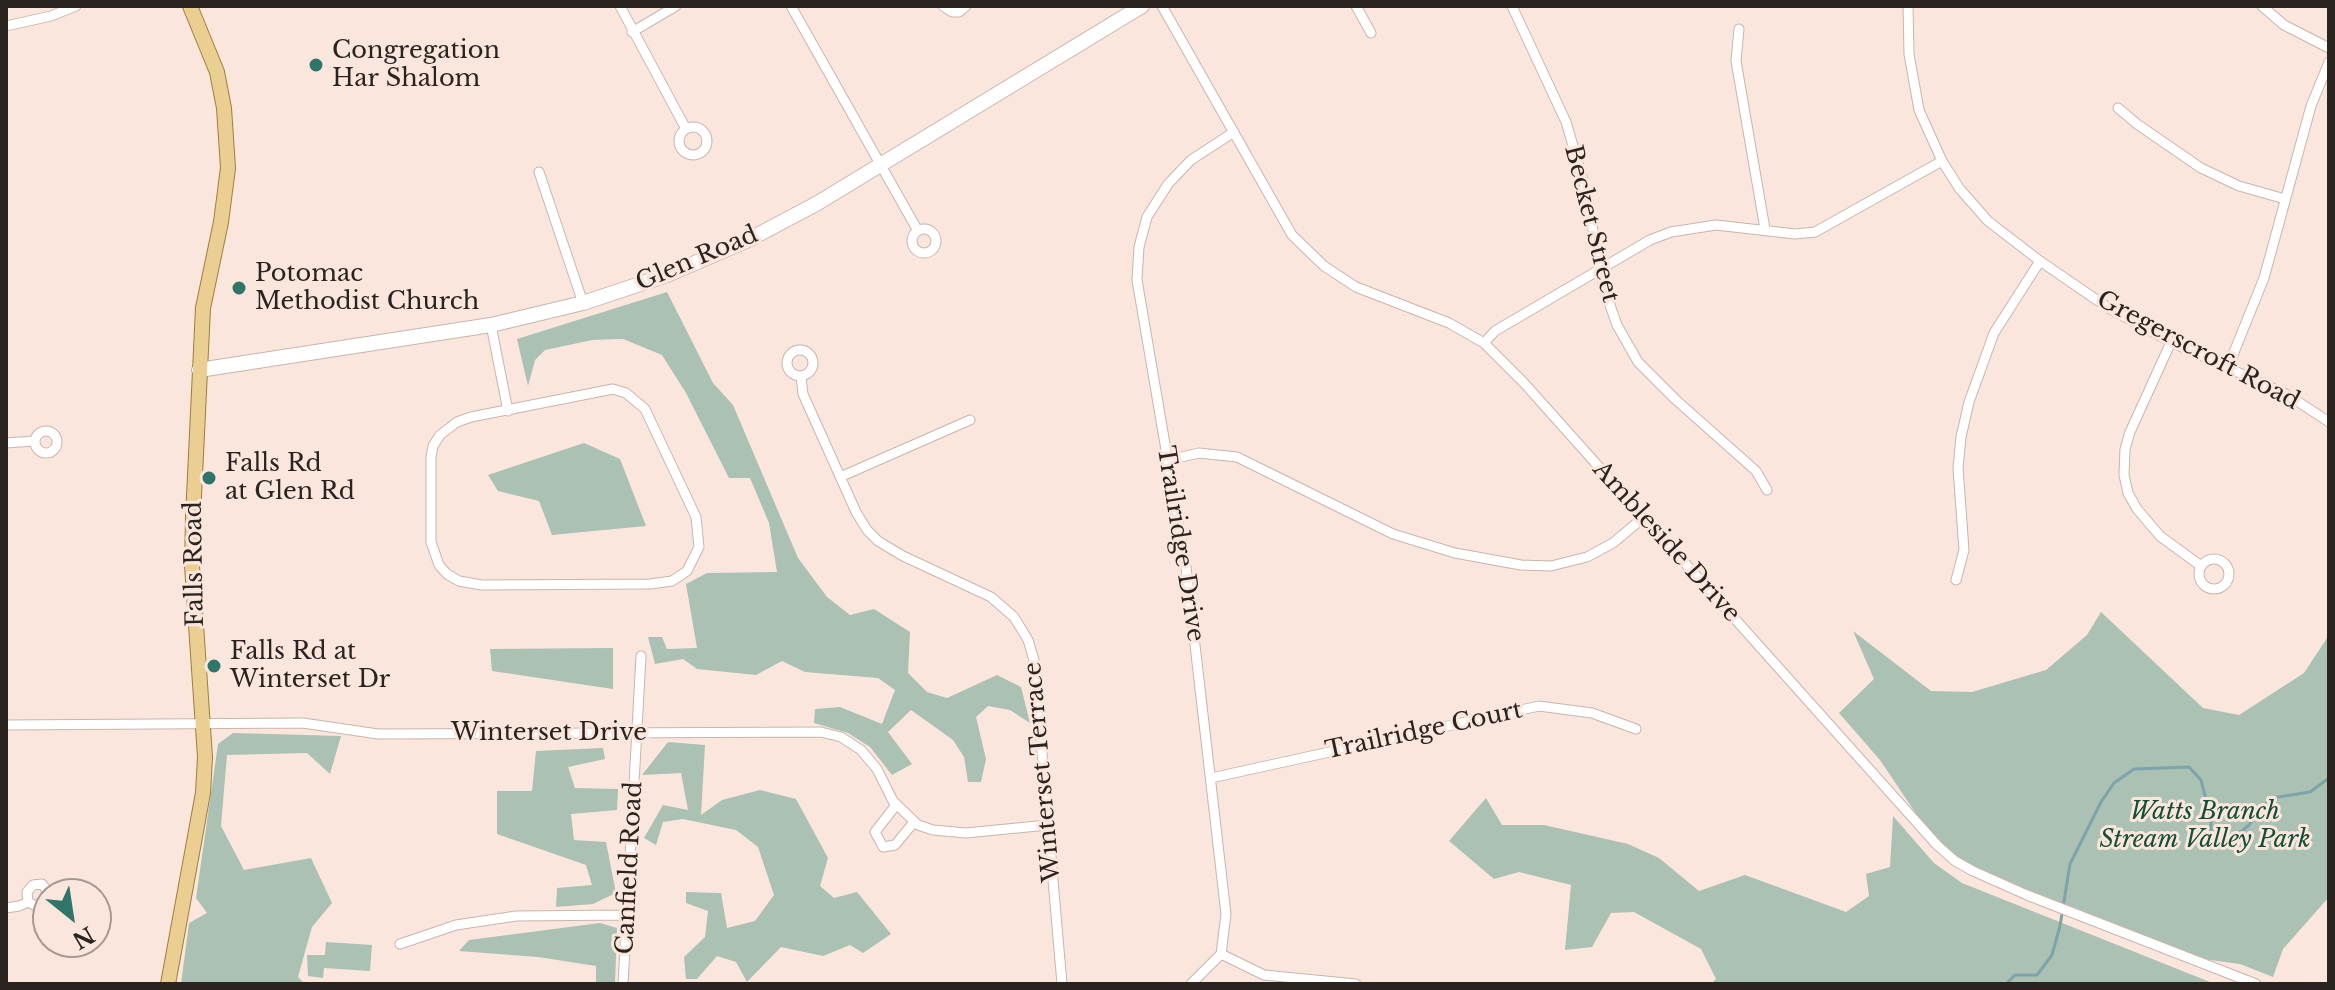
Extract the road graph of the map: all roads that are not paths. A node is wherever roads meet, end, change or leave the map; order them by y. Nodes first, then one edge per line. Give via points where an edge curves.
1 (76, 6) edge
2 (190, 6) edge
3 (620, 6) edge
4 (676, 6) edge
5 (791, 6) edge
6 (943, 6) edge
7 (966, 6) edge
8 (1142, 6) edge
9 (1162, 6) edge
10 (1356, 6) edge
11 (1512, 6) edge
12 (1908, 6) edge
13 (2262, 6) edge
14 (6, 26) edge
15 (1739, 29) dead end
16 (632, 32) junction
17 (1371, 33) dead end
18 (2329, 48) edge
19 (2329, 62) edge
20 (2118, 108) dead end
21 (686, 129) dead end
22 (1234, 132) junction
23 (1942, 161) junction
24 (882, 166) junction
25 (539, 172) dead end
26 (2285, 199) junction
27 (1765, 229) junction
28 (918, 231) dead end
29 (2040, 261) junction
30 (1601, 268) junction
31 (583, 303) junction
32 (491, 325) junction
33 (2171, 342) junction
34 (1484, 343) junction
35 (2228, 367) junction
36 (199, 370) junction
37 (801, 376) dead end
38 (508, 411) junction
39 (970, 420) dead end
40 (2329, 422) edge
41 (34, 441) dead end
42 (6, 443) edge
43 (1168, 460) junction
44 (840, 477) junction
45 (1767, 490) dead end
46 (1644, 517) junction
47 (2201, 566) dead end
48 (1956, 580) dead end
49 (641, 656) dead end
50 (204, 722) junction
51 (6, 725) edge
52 (1636, 729) dead end
53 (637, 732) junction
54 (1211, 778) junction
55 (896, 805) junction
56 (914, 822) junction
57 (1048, 825) junction
58 (32, 886) edge
59 (28, 902) junction
60 (32, 904) edge
61 (6, 908) edge
62 (627, 915) junction
63 (400, 944) dead end
64 (1221, 954) junction
65 (168, 984) edge
66 (623, 984) edge
67 (1062, 984) edge
68 (1191, 984) edge
69 (1356, 984) edge
70 (2256, 984) edge

1 - 14 street
2 - 36 main road, Falls Road via 217,72 228,156 203,308
3 - 16 street
4 - 16 street
5 - 24 street
6 - 7 street via 952,12
8 - 24 main road, Glen Road
9 - 22 street, Ambleside Drive
10 - 17 street
11 - 30 street, Becket Street via 1566,122
12 - 23 street, Gregerscroft Road via 1913,84
13 - 18 street via 2284,25
15 - 27 street via 1736,61
16 - 21 street
19 - 26 street
20 - 26 street via 2201,168
22 - 34 street, Ambleside Drive via 1292,235 1324,266 1356,287 1449,323
22 - 43 street, Trailridge Drive via 1191,160 1168,184 1147,217 1139,247 1140,310
23 - 27 street via 1815,232
23 - 29 street, Gregerscroft Road via 1988,221
24 - 28 street
24 - 31 main road, Glen Road via 746,241
25 - 31 street
26 - 35 street via 2264,278
27 - 30 street via 1716,225 1671,232
29 - 33 street, Gregerscroft Road via 2110,309
29 - 48 street via 1994,333 1969,402 1958,468 1964,550
30 - 34 street via 1495,331
30 - 45 street, Becket Street via 1617,325 1638,362 1756,471
31 - 32 main road, Glen Road
32 - 36 main road, Glen Road
32 - 38 street
33 - 35 street, Gregerscroft Road
33 - 47 street via 2130,432 2124,475 2144,518
34 - 46 street, Ambleside Drive
35 - 40 street, Gregerscroft Road via 2288,395
36 - 50 main road, Falls Road via 192,566
37 - 44 street, Winterset Terrace via 803,394
38 - 38 street via 598,390 613,389 634,398 652,421 696,517 699,547 687,571 672,581 650,584 482,585 447,574 431,542 433,446 457,422
39 - 44 street
41 - 42 street
43 - 46 street via 1199,453 1237,457 1393,534 1521,565 1551,566 1587,557
43 - 54 street, Trailridge Drive
44 - 57 street, Winterset Terrace via 856,512 878,541 991,597 1014,617 1028,640
46 - 70 street, Ambleside Drive via 1955,861 2027,895
49 - 53 street, Canfield Road
50 - 51 street, Winterset Drive
50 - 53 street, Winterset Drive via 303,723 378,734
50 - 65 main road, Falls Road via 203,793
52 - 54 street, Trailridge Court via 1592,713 1539,706
53 - 55 street, Winterset Drive via 832,734 869,758
53 - 62 street, Canfield Road
54 - 64 street, Trailridge Drive via 1226,914
55 - 56 street, Winterset Drive
55 - 56 street via 875,832 883,847 895,845
56 - 57 street, Winterset Drive via 949,833
57 - 67 street, Winterset Terrace
58 - 59 street
59 - 60 street
59 - 61 street
62 - 63 street via 516,916 456,925
62 - 66 street, Canfield Road
64 - 68 street
64 - 69 street via 1264,975

